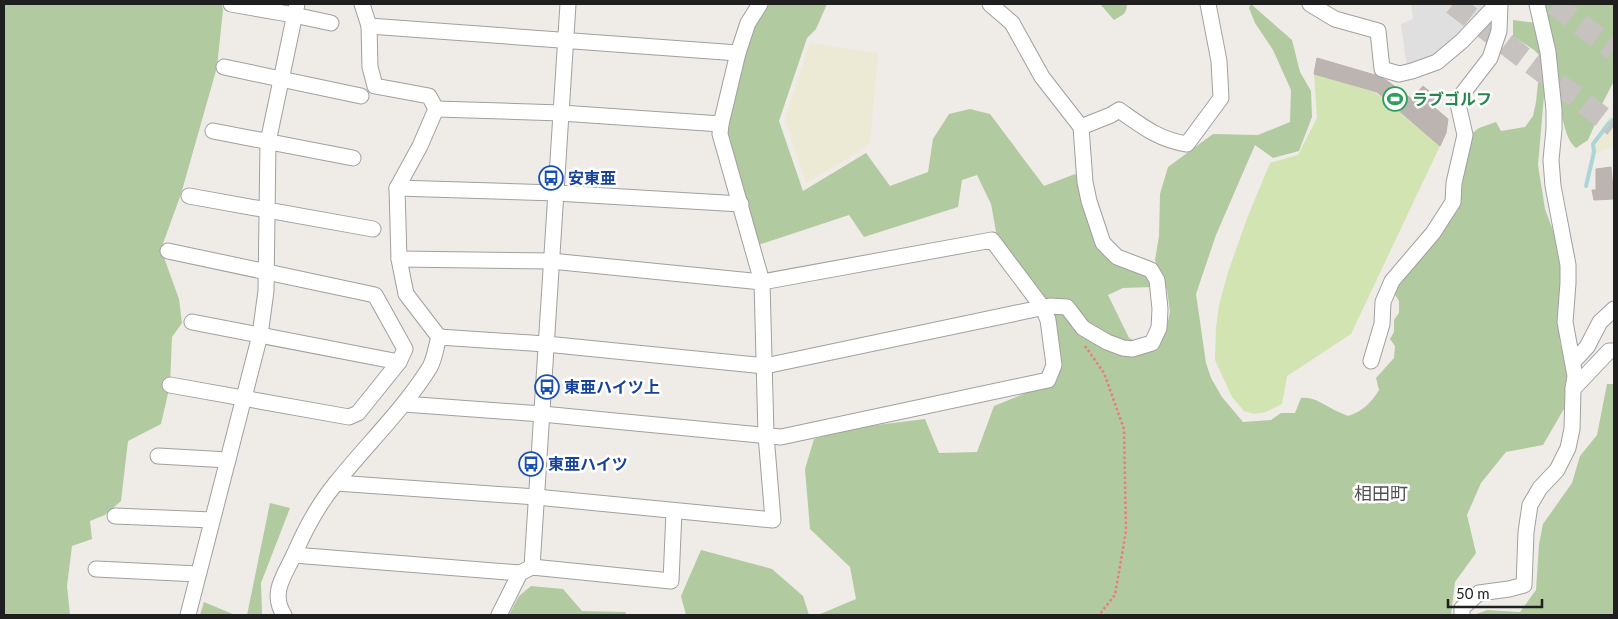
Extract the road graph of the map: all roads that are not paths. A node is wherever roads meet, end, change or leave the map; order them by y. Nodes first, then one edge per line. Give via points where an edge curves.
1 (231, 4) edge
2 (362, 4) edge
3 (568, 4) edge
4 (760, 4) edge
5 (990, 4) edge
6 (1208, 4) edge
7 (1310, 4) edge
8 (1499, 4) edge
9 (1537, 4) edge
10 (295, 9) edge
11 (331, 23) dead end
12 (369, 26) junction
13 (566, 40) junction
14 (738, 53) junction
15 (224, 67) dead end
16 (282, 80) junction
17 (361, 96) dead end
18 (436, 109) junction
19 (561, 113) junction
20 (721, 124) junction
21 (1080, 127) junction
22 (213, 131) dead end
23 (268, 142) junction
24 (353, 158) dead end
25 (397, 188) junction
26 (556, 193) junction
27 (188, 196) dead end
28 (741, 204) junction
29 (267, 210) junction
30 (373, 229) dead end
31 (168, 251) dead end
32 (399, 259) junction
33 (551, 261) junction
34 (266, 272) junction
35 (762, 282) junction
36 (1043, 308) junction
37 (1614, 309) edge
38 (192, 322) dead end
39 (260, 335) junction
40 (438, 337) junction
41 (546, 344) junction
42 (1614, 351) edge
43 (1371, 361) dead end
44 (399, 362) junction
45 (1572, 362) junction
46 (765, 366) junction
47 (170, 385) dead end
48 (1573, 389) junction
49 (244, 398) junction
50 (404, 404) junction
51 (542, 414) junction
52 (766, 435) junction
53 (158, 456) dead end
54 (228, 460) junction
55 (336, 483) junction
56 (536, 497) junction
57 (674, 511) junction
58 (115, 516) dead end
59 (212, 520) junction
60 (294, 555) junction
61 (96, 569) dead end
62 (526, 570) junction
63 (198, 574) junction
64 (188, 615) edge
65 (284, 615) edge
66 (499, 615) edge
67 (1462, 615) edge

1 - 10 street
2 - 12 street
3 - 13 street
4 - 14 street via 748,23
5 - 21 street via 1012,23 1042,77
6 - 21 street via 1219,61 1221,98 1187,144 1169,141 1119,110
7 - 8 street via 1335,19 1378,31 1382,69 1399,74 1437,62
8 - 43 street via 1499,31 1490,58 1463,92 1458,104 1465,135 1453,202 1433,232 1392,281
9 - 45 street via 1548,52 1554,110 1550,160 1568,265 1565,322
10 - 11 street
10 - 16 street
12 - 13 street
12 - 18 street via 370,66 375,86 429,96
13 - 14 street
13 - 19 street
14 - 20 street
15 - 16 street
16 - 17 street
16 - 23 street
18 - 19 street
18 - 25 street
19 - 20 street
19 - 26 street
20 - 28 street via 720,134
21 - 36 street via 1084,182 1103,243 1117,257 1151,270 1157,280 1159,328 1152,343 1132,349 1122,348 1083,328 1067,308
22 - 23 street
23 - 24 street
23 - 29 street
25 - 26 street
25 - 32 street
26 - 28 street
26 - 33 street
27 - 29 street
28 - 35 street
29 - 30 street
29 - 34 street
31 - 34 street
32 - 33 street
32 - 40 street via 406,294
33 - 35 street
33 - 41 street
34 - 39 street
34 - 44 street via 375,295 405,349
35 - 36 street via 992,240
35 - 46 street
36 - 46 street
36 - 52 street via 1048,320 1054,365 1048,380 781,437
37 - 45 street via 1600,322 1587,347
38 - 39 street
39 - 44 street
39 - 49 street
40 - 41 street
40 - 50 street via 431,364
41 - 46 street
41 - 51 street
42 - 48 street via 1609,352
44 - 49 street via 358,413 349,417
45 - 48 street
46 - 52 street
47 - 49 street
48 - 67 street via 1568,448 1557,470 1530,505 1524,585 1479,593 1462,608
49 - 54 street
50 - 51 street
50 - 55 street
51 - 52 street
51 - 56 street
52 - 57 street via 773,520
53 - 54 street
54 - 59 street
55 - 56 street
55 - 60 street via 301,537
56 - 57 street
56 - 62 street
57 - 62 street via 671,580
58 - 59 street
59 - 63 street
60 - 62 street
60 - 65 street via 278,588 278,606
61 - 63 street
62 - 66 street
63 - 64 street

